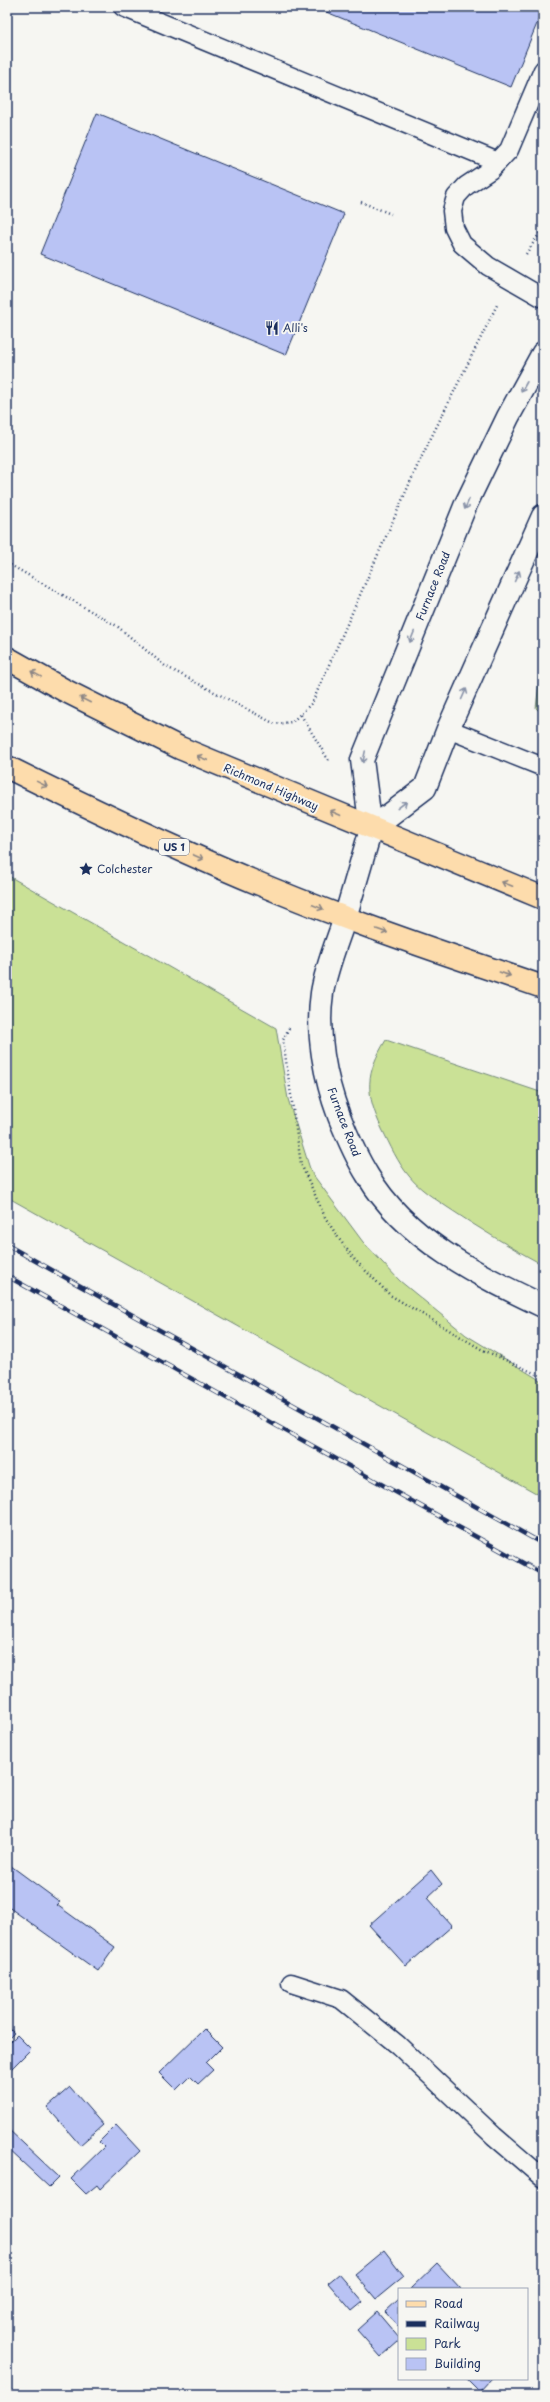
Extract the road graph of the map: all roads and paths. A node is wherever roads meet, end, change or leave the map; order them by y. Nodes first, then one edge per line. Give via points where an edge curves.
1 (123, 7) edge
2 (543, 70) edge
3 (498, 162) junction
4 (361, 202) dead end
5 (391, 214) dead end
6 (543, 228) edge
7 (532, 242) dead end
8 (543, 298) edge
9 (490, 317) dead end
10 (543, 353) edge
11 (543, 516) edge
12 (7, 564) edge
13 (7, 658) edge
14 (448, 729) junction
15 (7, 767) edge
16 (543, 767) edge
17 (371, 829) junction
18 (543, 898) edge
19 (345, 918) junction
20 (543, 987) edge
21 (301, 1164) dead end
22 (543, 1306) edge
23 (543, 1377) edge
24 (291, 1983) dead end
25 (543, 2178) edge

1 - 3 lane
2 - 3 lane via 513,143
3 - 8 lane via 466,186 456,197 452,211 454,228 462,244 472,254
4 - 5 path
6 - 7 path
9 - 12 path via 420,460 316,696 292,722 275,724 165,666 116,626
10 -> 17 main road, Furnace Road via 508,417 466,504 362,760
14 -> 11 main road
17 -> 13 main road, Richmond Highway via 180,748 64,690
14 - 16 lane
17 -> 14 main road via 425,788
15 -> 19 main road, US 1 via 197,857
18 -> 17 main road, Richmond Highway
17 - 19 main road, Furnace Road
19 -> 20 main road, US 1
19 - 22 main road, Furnace Road via 322,994 321,1021 326,1074 352,1147 368,1177 384,1199 418,1233 451,1258
21 - 23 path via 325,1217 339,1239 390,1295 481,1349
24 - 25 lane via 341,1999 398,2045 494,2136

